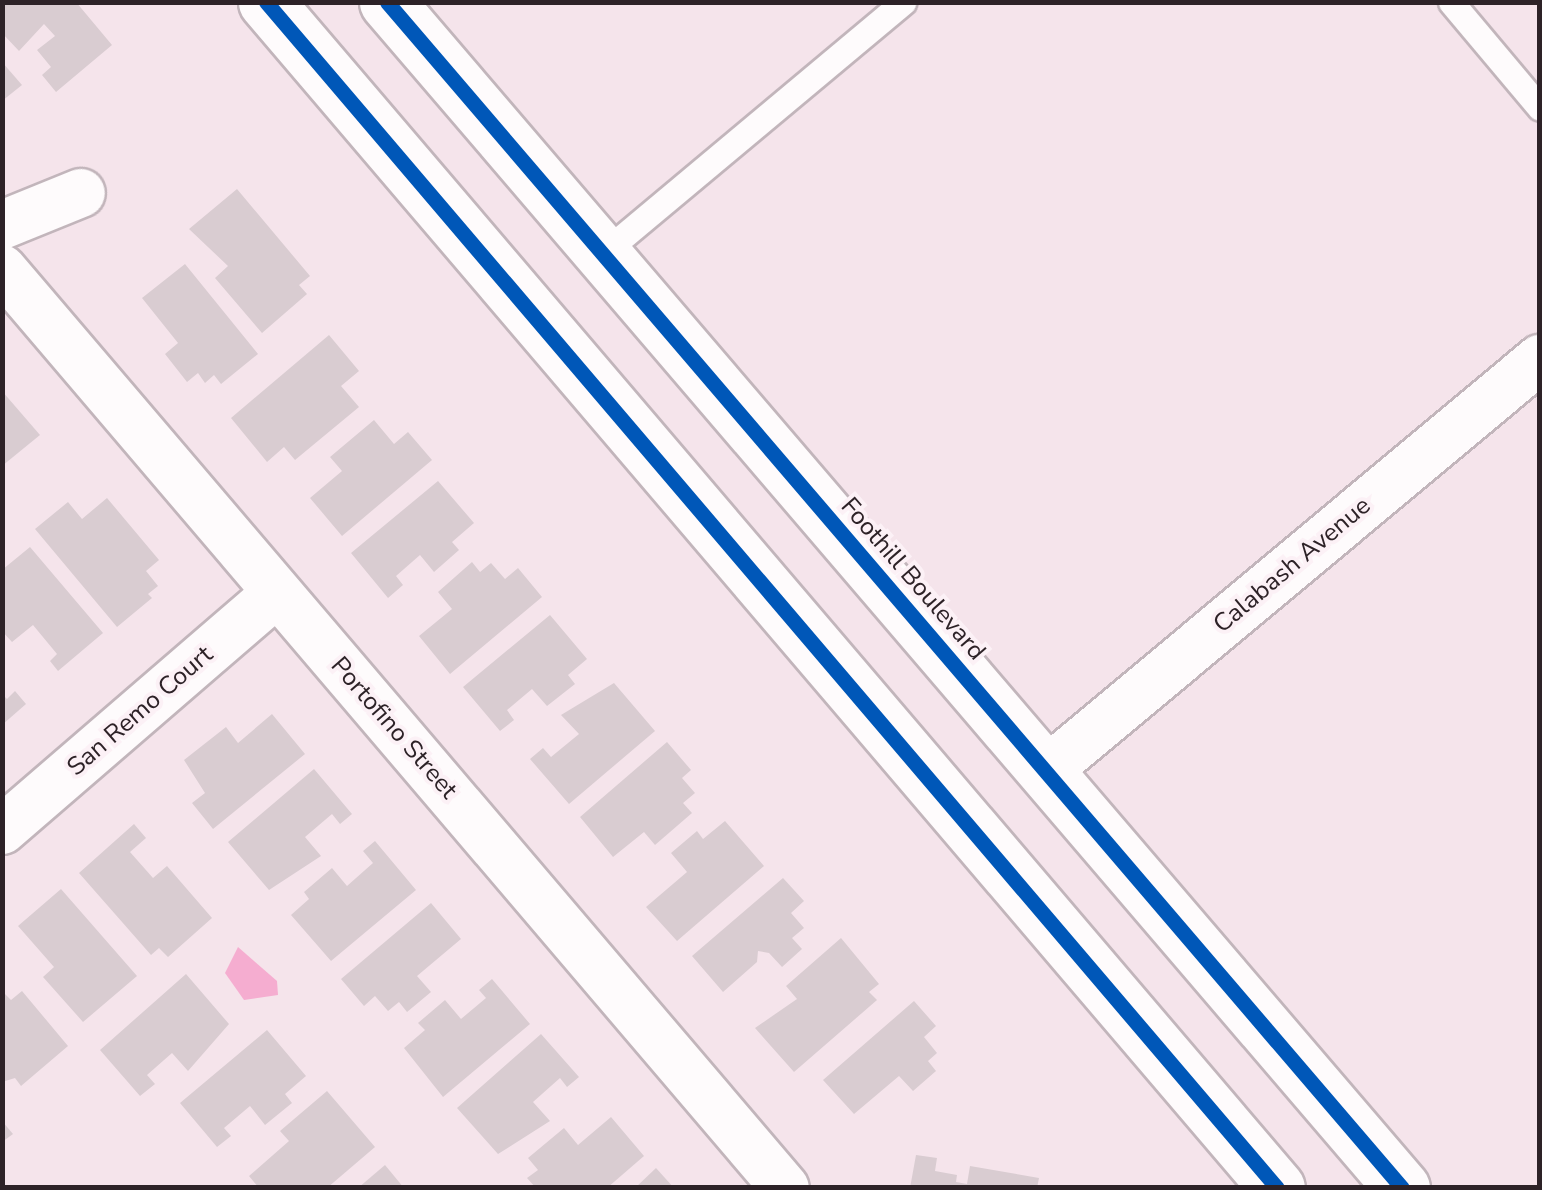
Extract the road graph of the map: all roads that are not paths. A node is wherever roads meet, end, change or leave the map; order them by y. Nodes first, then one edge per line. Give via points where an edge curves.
1 (266, 2) edge
2 (387, 2) edge
3 (903, 2) edge
4 (1451, 2) edge
5 (1540, 108) edge
6 (81, 194) dead end
7 (2, 225) edge
8 (602, 254) junction
9 (2, 268) edge
10 (1540, 359) edge
11 (277, 593) junction
12 (1045, 772) junction
13 (2, 830) edge
14 (785, 1188) edge
15 (1277, 1188) edge
16 (1402, 1188) edge

1 - 15 main road
2 - 8 main road, Foothill Boulevard
3 - 8 lane
4 - 5 lane
6 - 7 street
8 - 12 main road, Foothill Boulevard
9 - 11 street, Portofino Street
10 - 12 street, Calabash Avenue
11 - 13 street, San Remo Court
11 - 14 street, Portofino Street
12 - 16 main road, Foothill Boulevard

